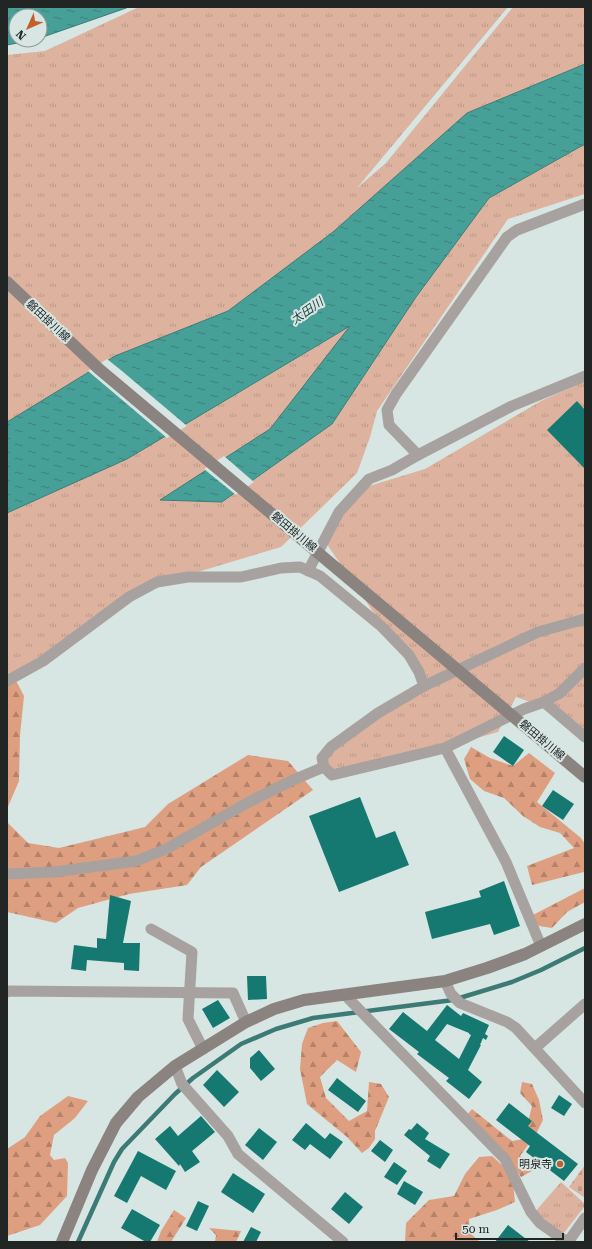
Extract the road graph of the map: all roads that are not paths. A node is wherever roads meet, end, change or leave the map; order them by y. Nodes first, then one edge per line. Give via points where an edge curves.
1 (585, 204) edge
2 (7, 282) edge
3 (585, 376) edge
4 (418, 455) junction
5 (308, 571) junction
6 (585, 619) edge
7 (585, 668) edge
8 (7, 681) edge
9 (424, 686) junction
10 (544, 702) junction
11 (585, 737) edge
12 (446, 748) junction
13 (324, 767) junction
14 (585, 776) edge
15 (7, 874) edge
16 (585, 924) edge
17 (151, 930) dead end
18 (541, 946) junction
19 (445, 981) junction
20 (7, 992) edge
21 (190, 992) junction
22 (345, 995) junction
23 (585, 1004) edge
24 (246, 1022) junction
25 (535, 1048) junction
26 (203, 1049) junction
27 (175, 1066) junction
28 (585, 1103) edge
29 (585, 1218) edge
30 (62, 1242) edge
31 (343, 1242) edge
32 (568, 1242) edge

1 - 4 street via 507,236 396,394 387,410 389,426
2 - 14 main road, 磐田掛川線, bridge via 99,369
3 - 4 street via 512,406
4 - 5 street via 392,470 369,479 339,512
5 - 8 street via 300,567 281,568 241,576 188,577 157,582 130,597 43,660
5 - 9 street via 320,576 386,631 409,655
6 - 9 street via 538,632
7 - 10 street via 560,693
9 - 13 street via 378,713 331,747 322,758
10 - 11 street
10 - 12 street via 524,709
12 - 13 street via 332,775
12 - 18 street via 506,862
13 - 15 street via 248,803 166,849 136,861 54,872
16 - 18 main road
17 - 21 street via 192,952
18 - 19 main road via 487,968
19 - 22 main road
19 - 25 street via 451,994 460,1004 507,1022
20 - 21 street
21 - 24 street via 233,993
21 - 26 street via 188,1018
22 - 24 main road via 304,1000 274,1009
22 - 32 street via 505,1159 531,1212 540,1223
23 - 25 street
24 - 26 main road
25 - 28 street
26 - 27 main road
27 - 30 main road via 138,1097 116,1123 92,1170
27 - 31 street via 182,1084 228,1136 238,1154
29 - 32 street

